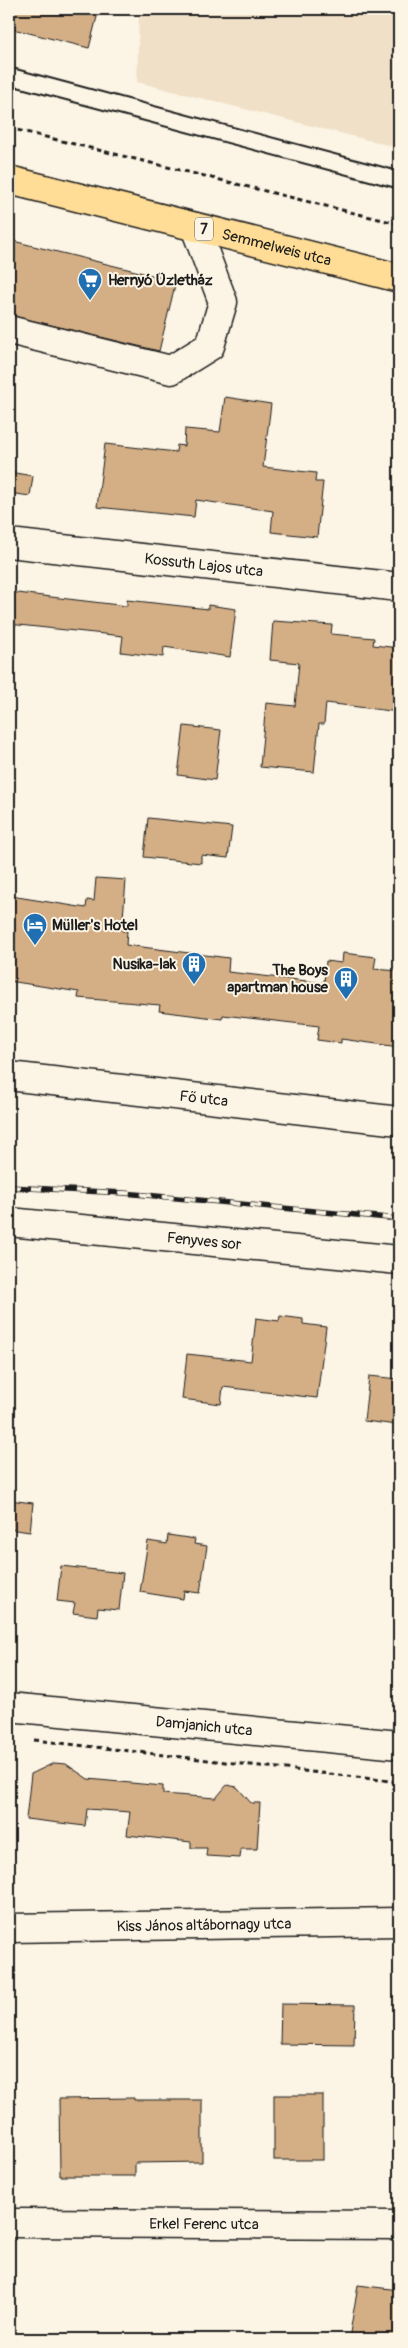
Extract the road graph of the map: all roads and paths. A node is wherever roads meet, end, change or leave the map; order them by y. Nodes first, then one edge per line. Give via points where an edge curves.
1 (9, 76) edge
2 (9, 128) edge
3 (9, 180) edge
4 (399, 180) edge
5 (399, 224) edge
6 (196, 227) junction
7 (399, 278) edge
8 (9, 330) edge
9 (9, 543) edge
10 (399, 586) edge
11 (9, 1076) edge
12 (399, 1121) edge
13 (9, 1222) edge
14 (399, 1260) edge
15 (9, 1707) edge
16 (28, 1739) dead end
17 (399, 1744) edge
18 (399, 1782) edge
19 (399, 1922) edge
20 (9, 1928) edge
21 (9, 2223) edge
22 (399, 2225) edge

1 - 4 lane
2 - 5 path
3 - 6 main road, Semmelweis utca / 7
6 - 7 main road, Semmelweis utca / 7
6 - 8 street via 224,302 210,346 171,370
9 - 10 street, Kossuth Lajos utca
11 - 12 street, Fő utca
13 - 14 street, Fenyves sor
15 - 17 street, Damjanich utca
16 - 18 path
19 - 20 street, Kiss János altábornagy utca
21 - 22 street, Erkel Ferenc utca

